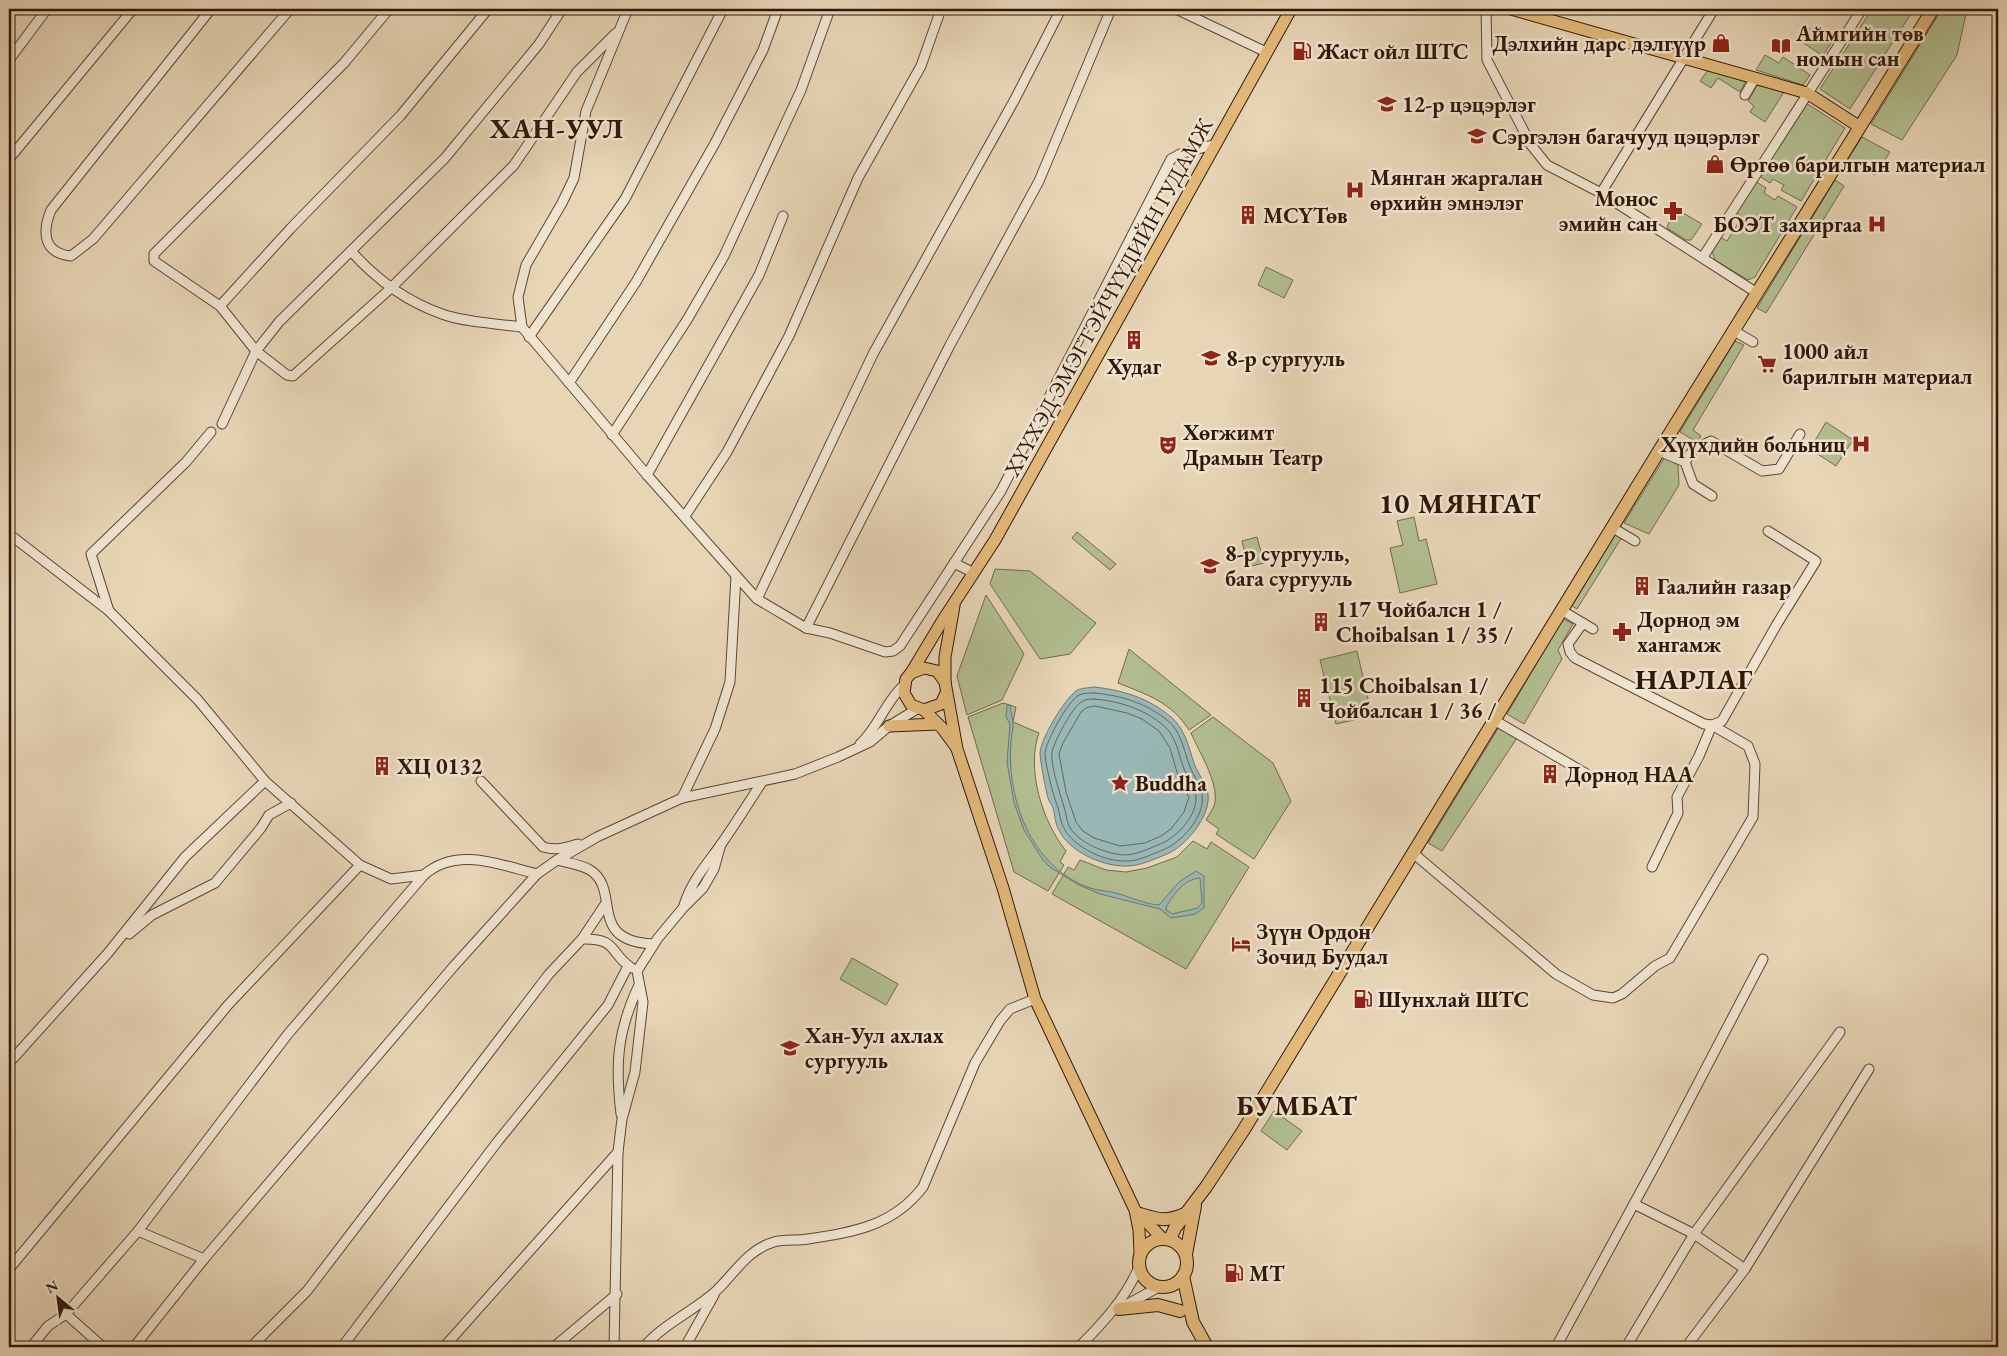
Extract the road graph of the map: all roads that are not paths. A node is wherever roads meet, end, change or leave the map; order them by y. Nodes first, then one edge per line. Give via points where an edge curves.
1 (47, 9) edge
2 (133, 9) edge
3 (211, 9) edge
4 (290, 9) edge
5 (389, 9) edge
6 (488, 9) edge
7 (562, 9) edge
8 (628, 9) edge
9 (723, 9) edge
10 (778, 9) edge
11 (830, 9) edge
12 (941, 9) edge
13 (1061, 9) edge
14 (1111, 9) edge
15 (1176, 9) edge
16 (1291, 9) edge
17 (1486, 9) edge
18 (1511, 9) edge
19 (1714, 9) edge
20 (1862, 9) edge
21 (1933, 9) edge
22 (620, 30) junction
23 (1266, 52) junction
24 (1685, 58) junction
25 (9, 60) edge
26 (1755, 78) junction
27 (1807, 93) junction
28 (1745, 95) dead end
29 (1860, 127) junction
30 (1216, 144) junction
31 (9, 159) edge
32 (1601, 193) junction
33 (783, 216) dead end
34 (351, 251) junction
35 (1703, 257) junction
36 (390, 289) junction
37 (1758, 293) junction
38 (220, 306) junction
39 (522, 327) junction
40 (1734, 331) junction
41 (529, 337) junction
42 (1753, 342) dead end
43 (256, 351) junction
44 (569, 383) junction
45 (222, 424) dead end
46 (211, 432) dead end
47 (1800, 434) dead end
48 (612, 435) junction
49 (1658, 451) junction
50 (1685, 462) junction
51 (647, 475) junction
52 (1712, 496) dead end
53 (685, 516) junction
54 (1613, 528) junction
55 (1768, 531) dead end
56 (9, 534) edge
57 (1635, 541) dead end
58 (954, 563) junction
59 (974, 573) junction
60 (736, 576) junction
61 (757, 599) junction
62 (955, 602) junction
63 (1561, 610) junction
64 (109, 611) junction
65 (1583, 623) junction
66 (806, 628) junction
67 (1593, 629) dead end
68 (911, 673) junction
69 (904, 685) junction
70 (946, 687) junction
71 (920, 710) junction
72 (1494, 720) junction
73 (938, 724) junction
74 (1712, 725) junction
75 (889, 726) junction
76 (957, 748) junction
77 (852, 751) junction
78 (1585, 773) dead end
79 (265, 781) junction
80 (481, 781) dead end
81 (762, 782) junction
82 (682, 798) junction
83 (290, 804) junction
84 (598, 837) junction
85 (1413, 853) junction
86 (557, 860) junction
87 (360, 865) junction
88 (1652, 867) dead end
89 (424, 874) junction
90 (537, 874) junction
91 (606, 903) junction
92 (622, 937) junction
93 (582, 939) junction
94 (653, 944) junction
95 (613, 948) junction
96 (108, 953) junction
97 (1763, 959) dead end
98 (628, 966) junction
99 (637, 971) junction
100 (639, 985) junction
101 (1035, 999) junction
102 (1840, 1032) dead end
103 (9, 1063) edge
104 (1869, 1069) dead end
105 (622, 1119) junction
106 (618, 1152) junction
107 (1196, 1201) junction
108 (1634, 1204) junction
109 (1137, 1212) junction
110 (1185, 1214) junction
111 (138, 1231) junction
112 (1694, 1234) junction
113 (1166, 1239) junction
114 (1140, 1253) junction
115 (1186, 1254) junction
116 (204, 1259) junction
117 (1138, 1267) junction
118 (9, 1269) edge
119 (1745, 1269) junction
120 (1183, 1276) junction
121 (1162, 1287) junction
122 (716, 1291) junction
123 (617, 1294) junction
124 (1116, 1311) junction
125 (1180, 1311) junction
126 (66, 1314) junction
127 (1193, 1322) junction
128 (31, 1347) edge
129 (103, 1347) edge
130 (134, 1347) edge
131 (251, 1347) edge
132 (342, 1347) edge
133 (444, 1347) edge
134 (554, 1347) edge
135 (614, 1347) edge
136 (644, 1347) edge
137 (685, 1347) edge
138 (1079, 1347) edge
139 (1207, 1347) edge
140 (1556, 1347) edge
141 (1626, 1347) edge
142 (1686, 1347) edge

1 - 25 street
2 - 31 street
3 - 4 street via 51,210 44,234 50,246 61,255 71,256 93,240
5 - 38 street via 344,63 154,254 154,261
6 - 38 street via 402,115
7 - 34 street via 539,44 445,158
8 - 22 street
9 - 41 street via 625,199
10 - 44 street via 763,50 715,143 636,282
11 - 48 street via 802,90 724,256 687,320
12 - 53 street via 921,66 858,178 789,336 727,452
13 - 61 street via 1010,108 873,354
14 - 66 street via 1039,181 950,345
15 - 23 street
16 - 23 main road, ХҮҮХЭД ЭМЭГТЭЙЧҮҮДИЙН ГУДАМЖ
17 - 32 street via 1487,60 1531,145 1546,165
18 - 24 main road
19 - 24 street
20 - 27 street
21 - 29 highway
22 - 36 street via 577,72 514,165
22 - 39 street via 586,112 574,178 526,265 518,297
23 - 30 main road, ХҮҮХЭД ЭМЭГТЭЙЧҮҮДИЙН ГУДАМЖ
24 - 26 main road
24 - 32 street
26 - 27 main road
26 - 28 street
27 - 29 main road
27 - 35 street
29 - 37 highway
30 - 58 street via 1170,159 1001,491
30 - 59 main road, ХҮҮХЭД ЭМЭГТЭЙЧҮҮДИЙН ГУДАМЖ
32 - 35 street
33 - 51 street via 759,275
34 - 36 street
34 - 43 street via 279,322
35 - 37 street
36 - 39 street via 443,314
36 - 43 street via 293,376 287,375
37 - 40 highway
38 - 43 street
39 - 41 street
40 - 42 street
40 - 49 highway
41 - 44 street
43 - 45 street
44 - 48 street
46 - 64 street via 186,462 92,554
47 - 50 street via 1779,469 1762,471 1711,441 1693,450
48 - 51 street
49 - 50 street
49 - 54 highway
50 - 52 street via 1693,484
51 - 53 street
53 - 60 street
54 - 57 street
54 - 63 highway
55 - 74 street via 1816,561 1722,721
56 - 64 street
58 - 59 street
58 - 66 street via 900,646 893,651 885,652
59 - 62 main road, ХҮҮХЭД ЭМЭГТЭЙЧҮҮДИЙН ГУДАМЖ
60 - 61 street
60 - 82 street via 730,682 715,729
61 - 66 street
62 - 68 main road, ХҮҮХЭД ЭМЭГТЭЙЧҮҮДИЙН ГУДАМЖ
62 - 70 main road, ХҮҮХЭД ЭМЭГТЭЙЧҮҮДИЙН ГУДАМЖ via 944,657
63 - 65 street
63 - 72 highway
64 - 79 street via 198,700
65 - 67 street
65 - 74 street via 1568,644 1574,658 1704,724
68 - 69 main road, ХҮҮХЭД ЭМЭГТЭЙЧҮҮДИЙН ГУДАМЖ
68 - 70 main road via 930,668 937,671
69 - 71 main road, ХҮҮХЭД ЭМЭГТЭЙЧҮҮДИЙН ГУДАМЖ via 906,700
69 - 77 street via 862,743
70 - 71 main road via 940,704
70 - 76 main road, ХҮҮХЭД ЭМЭГТЭЙЧҮҮДИЙН ГУДАМЖ
71 - 73 main road, ХҮҮХЭД ЭМЭГТЭЙЧҮҮДИЙН ГУДАМЖ
71 - 75 street
72 - 78 street
72 - 85 highway
73 - 75 main road
73 - 76 main road, ХҮҮХЭД ЭМЭГТЭЙЧҮҮДИЙН ГУДАМЖ
74 - 85 street via 1748,746 1755,764 1753,817 1670,958 1613,998 1593,996 1556,974
74 - 88 street via 1700,756 1677,797 1678,813
75 - 77 street via 870,742
76 - 101 main road, ХҮҮХЭД ЭМЭГТЭЙЧҮҮДИЙН ГУДАМЖ
77 - 81 street via 795,774
79 - 83 street
79 - 96 street via 185,857
80 - 84 street via 543,847 552,850 564,848
81 - 82 street
81 - 94 street via 693,882 683,908
82 - 84 street
83 - 87 street
83 - 96 street via 269,815 215,883 152,915
84 - 86 street
85 - 107 highway via 1243,1131
86 - 90 street
86 - 91 street via 591,871 601,881
87 - 89 street via 391,879
87 - 118 street via 228,1004
89 - 90 street via 436,865 469,858
89 - 111 street via 288,1034
90 - 116 street via 454,966
91 - 92 street via 612,922
91 - 93 street
92 - 94 street via 635,943
92 - 95 street
93 - 95 street via 600,938
93 - 131 street via 549,974 307,1291
94 - 99 street
95 - 98 street
96 - 103 street
97 - 108 street
98 - 99 street
98 - 132 street via 608,1005 498,1141
99 - 100 street
100 - 105 street via 643,1002 635,1072
100 - 105 street via 622,1030 617,1075
101 - 109 main road, ХҮҮХЭД ЭМЭГТЭЙЧҮҮДИЙН ГУДАМЖ
101 - 122 street via 1010,1009 1000,1021 975,1063 923,1187 911,1203 877,1225 808,1240 774,1242 744,1258
102 - 112 street
104 - 119 street
105 - 106 street
106 - 123 street
106 - 133 street
107 - 110 highway
107 - 115 highway
108 - 112 street
108 - 140 street
109 - 110 highway via 1160,1221
109 - 113 main road, ХҮҮХЭД ЭМЭГТЭЙЧҮҮДИЙН ГУДАМЖ
109 - 114 main road, ХҮҮХЭД ЭМЭГТЭЙЧҮҮДИЙН ГУДАМЖ
110 - 113 highway
111 - 116 street
111 - 126 street
112 - 119 street
112 - 141 street
113 - 114 highway via 1149,1243
113 - 115 highway
114 - 117 highway
115 - 120 highway
116 - 130 street
117 - 121 highway via 1145,1280
117 - 124 street
119 - 142 street
120 - 121 highway
120 - 127 highway
121 - 124 street
121 - 125 highway
122 - 136 street
122 - 137 street
123 - 134 street
123 - 135 street
124 - 125 highway via 1158,1305
124 - 138 street
125 - 127 highway
126 - 128 street via 48,1326
126 - 129 street
127 - 139 highway

